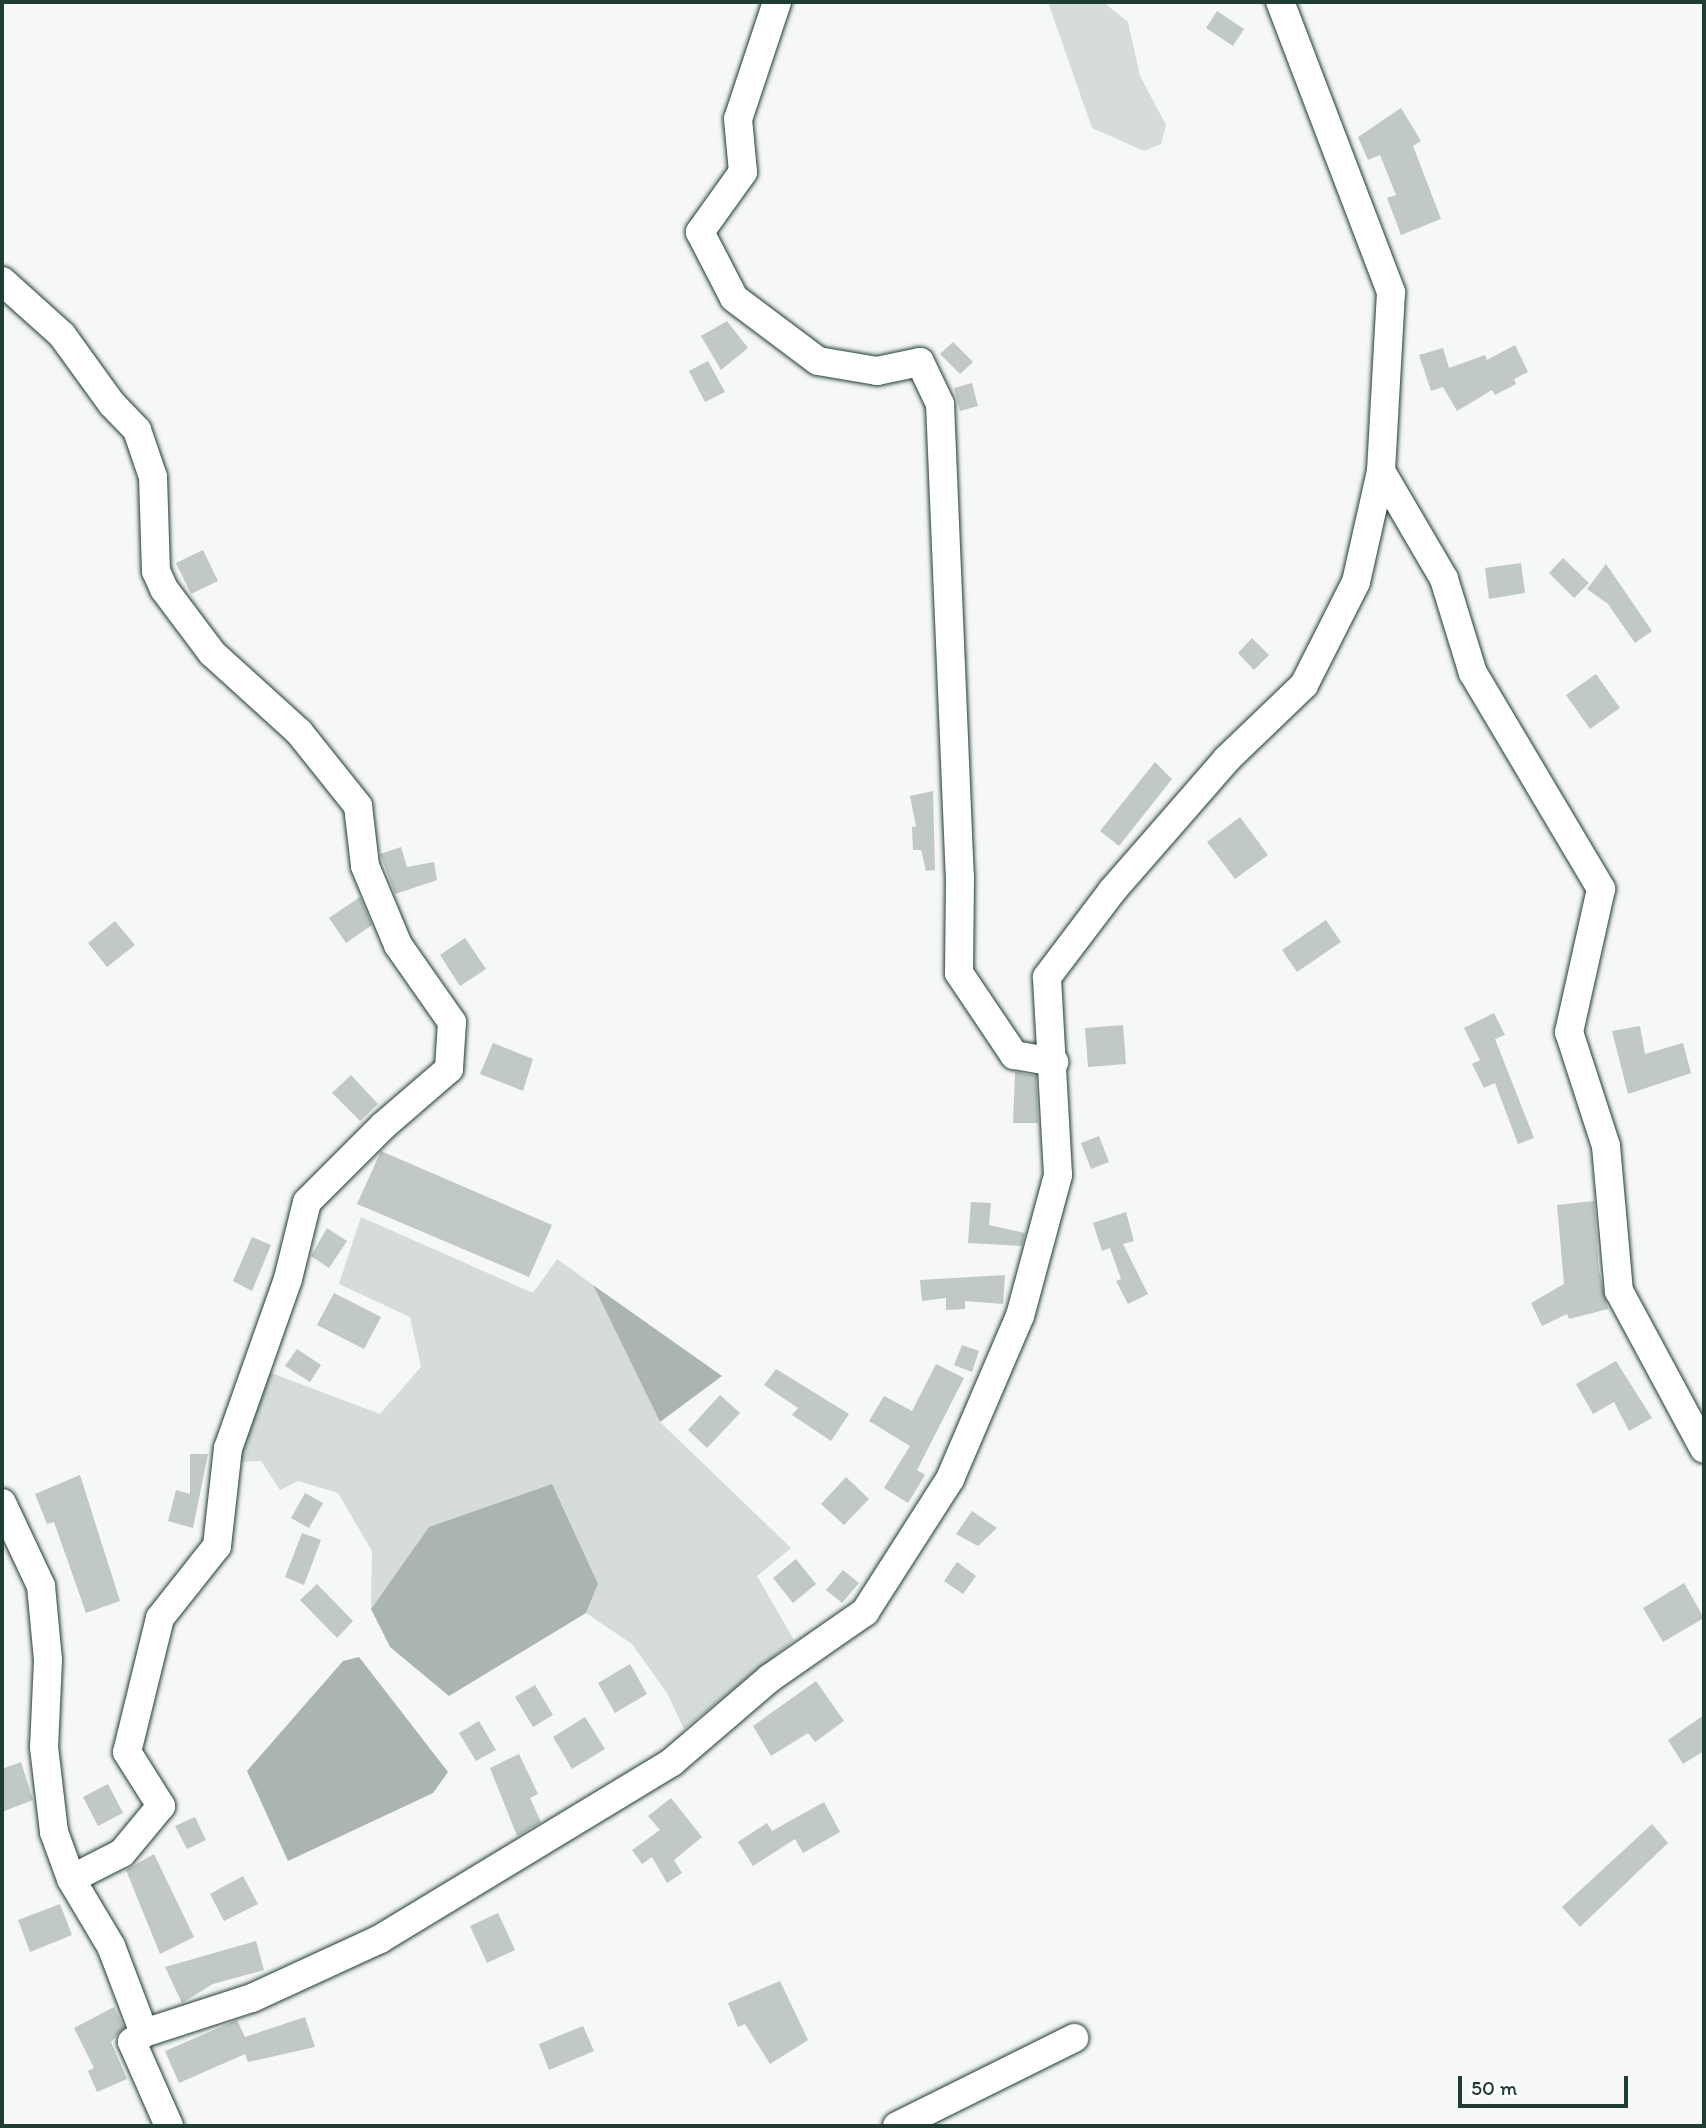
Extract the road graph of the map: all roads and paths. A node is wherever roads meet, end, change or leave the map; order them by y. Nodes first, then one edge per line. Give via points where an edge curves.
1 (777, 2) edge
2 (1280, 2) edge
3 (2, 281) edge
4 (1381, 471) junction
5 (1054, 1062) junction
6 (1704, 1449) edge
7 (2, 1503) edge
8 (71, 1879) junction
9 (144, 2033) junction
10 (1074, 2038) dead end
11 (169, 2126) edge
12 (897, 2126) edge

1 - 5 street via 738,119 743,172 700,232 734,298 818,361 877,371 920,362 940,404 960,877 959,973 1014,1055
2 - 4 street via 1391,292
3 - 8 street via 62,335 112,404 137,430 153,477 156,570 164,589 212,653 299,732 358,806 365,866 398,945 452,1022 450,1069 383,1126 307,1202 288,1279 228,1448 218,1546 160,1618 127,1752 161,1806 122,1853
4 - 5 street via 1356,582 1304,685 1227,759 1112,891 1047,976
4 - 6 street via 1444,579 1473,673 1601,889 1569,1032 1606,1146 1619,1291
5 - 9 street via 1058,1175 1020,1316 950,1479 865,1612 770,1678 672,1762 380,1939 252,1998
7 - 8 street via 41,1586 48,1660 44,1747 54,1832
8 - 9 street via 111,1946
9 - 11 street via 132,2042
10 - 12 street

